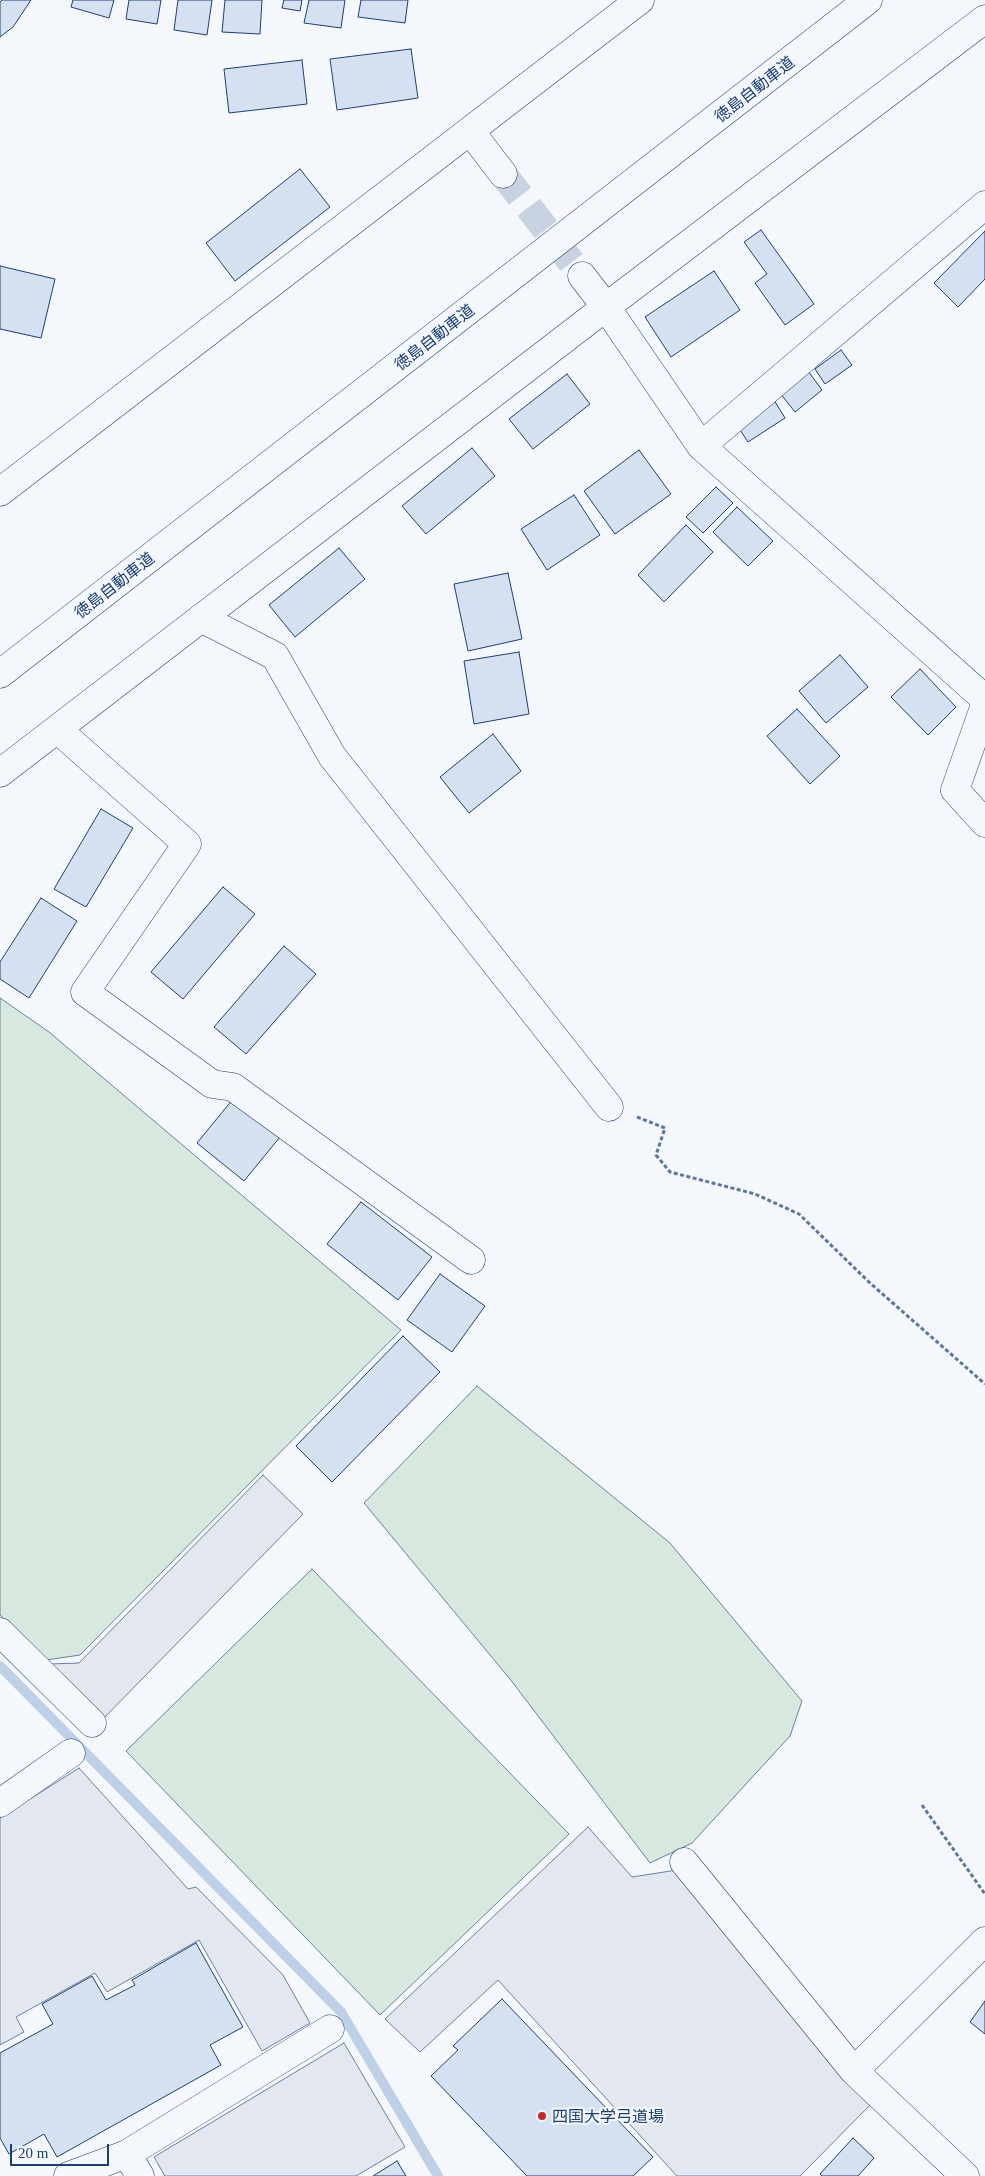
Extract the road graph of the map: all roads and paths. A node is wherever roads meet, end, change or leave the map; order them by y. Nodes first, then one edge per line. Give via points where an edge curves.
1 (640, 0) edge
2 (868, 0) edge
3 (985, 19) edge
4 (471, 132) junction
5 (503, 174) tunnel mouth
6 (985, 205) edge
7 (582, 276) tunnel mouth
8 (606, 307) junction
9 (701, 446) junction
10 (2, 489) edge
11 (201, 618) junction
12 (0, 674) edge
13 (985, 699) edge
14 (985, 705) edge
15 (57, 729) junction
16 (0, 773) edge
17 (985, 823) edge
18 (609, 1107) joint
19 (471, 1260) dead end
20 (985, 1384) edge
21 (0, 1632) edge
22 (92, 1723) dead end
23 (71, 1753) dead end
24 (0, 1803) edge
25 (922, 1805) dead end
26 (684, 1862) dead end
27 (985, 1894) edge
28 (985, 1942) edge
29 (330, 2029) dead end
30 (854, 2071) junction
31 (134, 2165) edge
32 (68, 2176) edge
33 (965, 2176) edge

1 - 4 main road
2 - 12 main road, 徳島自動車道
3 - 8 main road
4 - 5 main road
4 - 10 main road
6 - 9 main road
7 - 8 main road
8 - 9 main road
8 - 11 main road
9 - 13 main road
11 - 15 main road
11 - 18 main road via 275,656 332,756
14 - 17 main road via 955,790
15 - 16 main road
15 - 19 main road via 187,844 85,992 212,1084 233,1087
18 - 20 path via 665,1128 656,1155 670,1172 755,1194 799,1214 870,1283
21 - 22 main road
23 - 24 main road
25 - 27 path
26 - 30 main road
28 - 30 main road
29 - 31 main road
30 - 33 main road
31 - 32 main road

